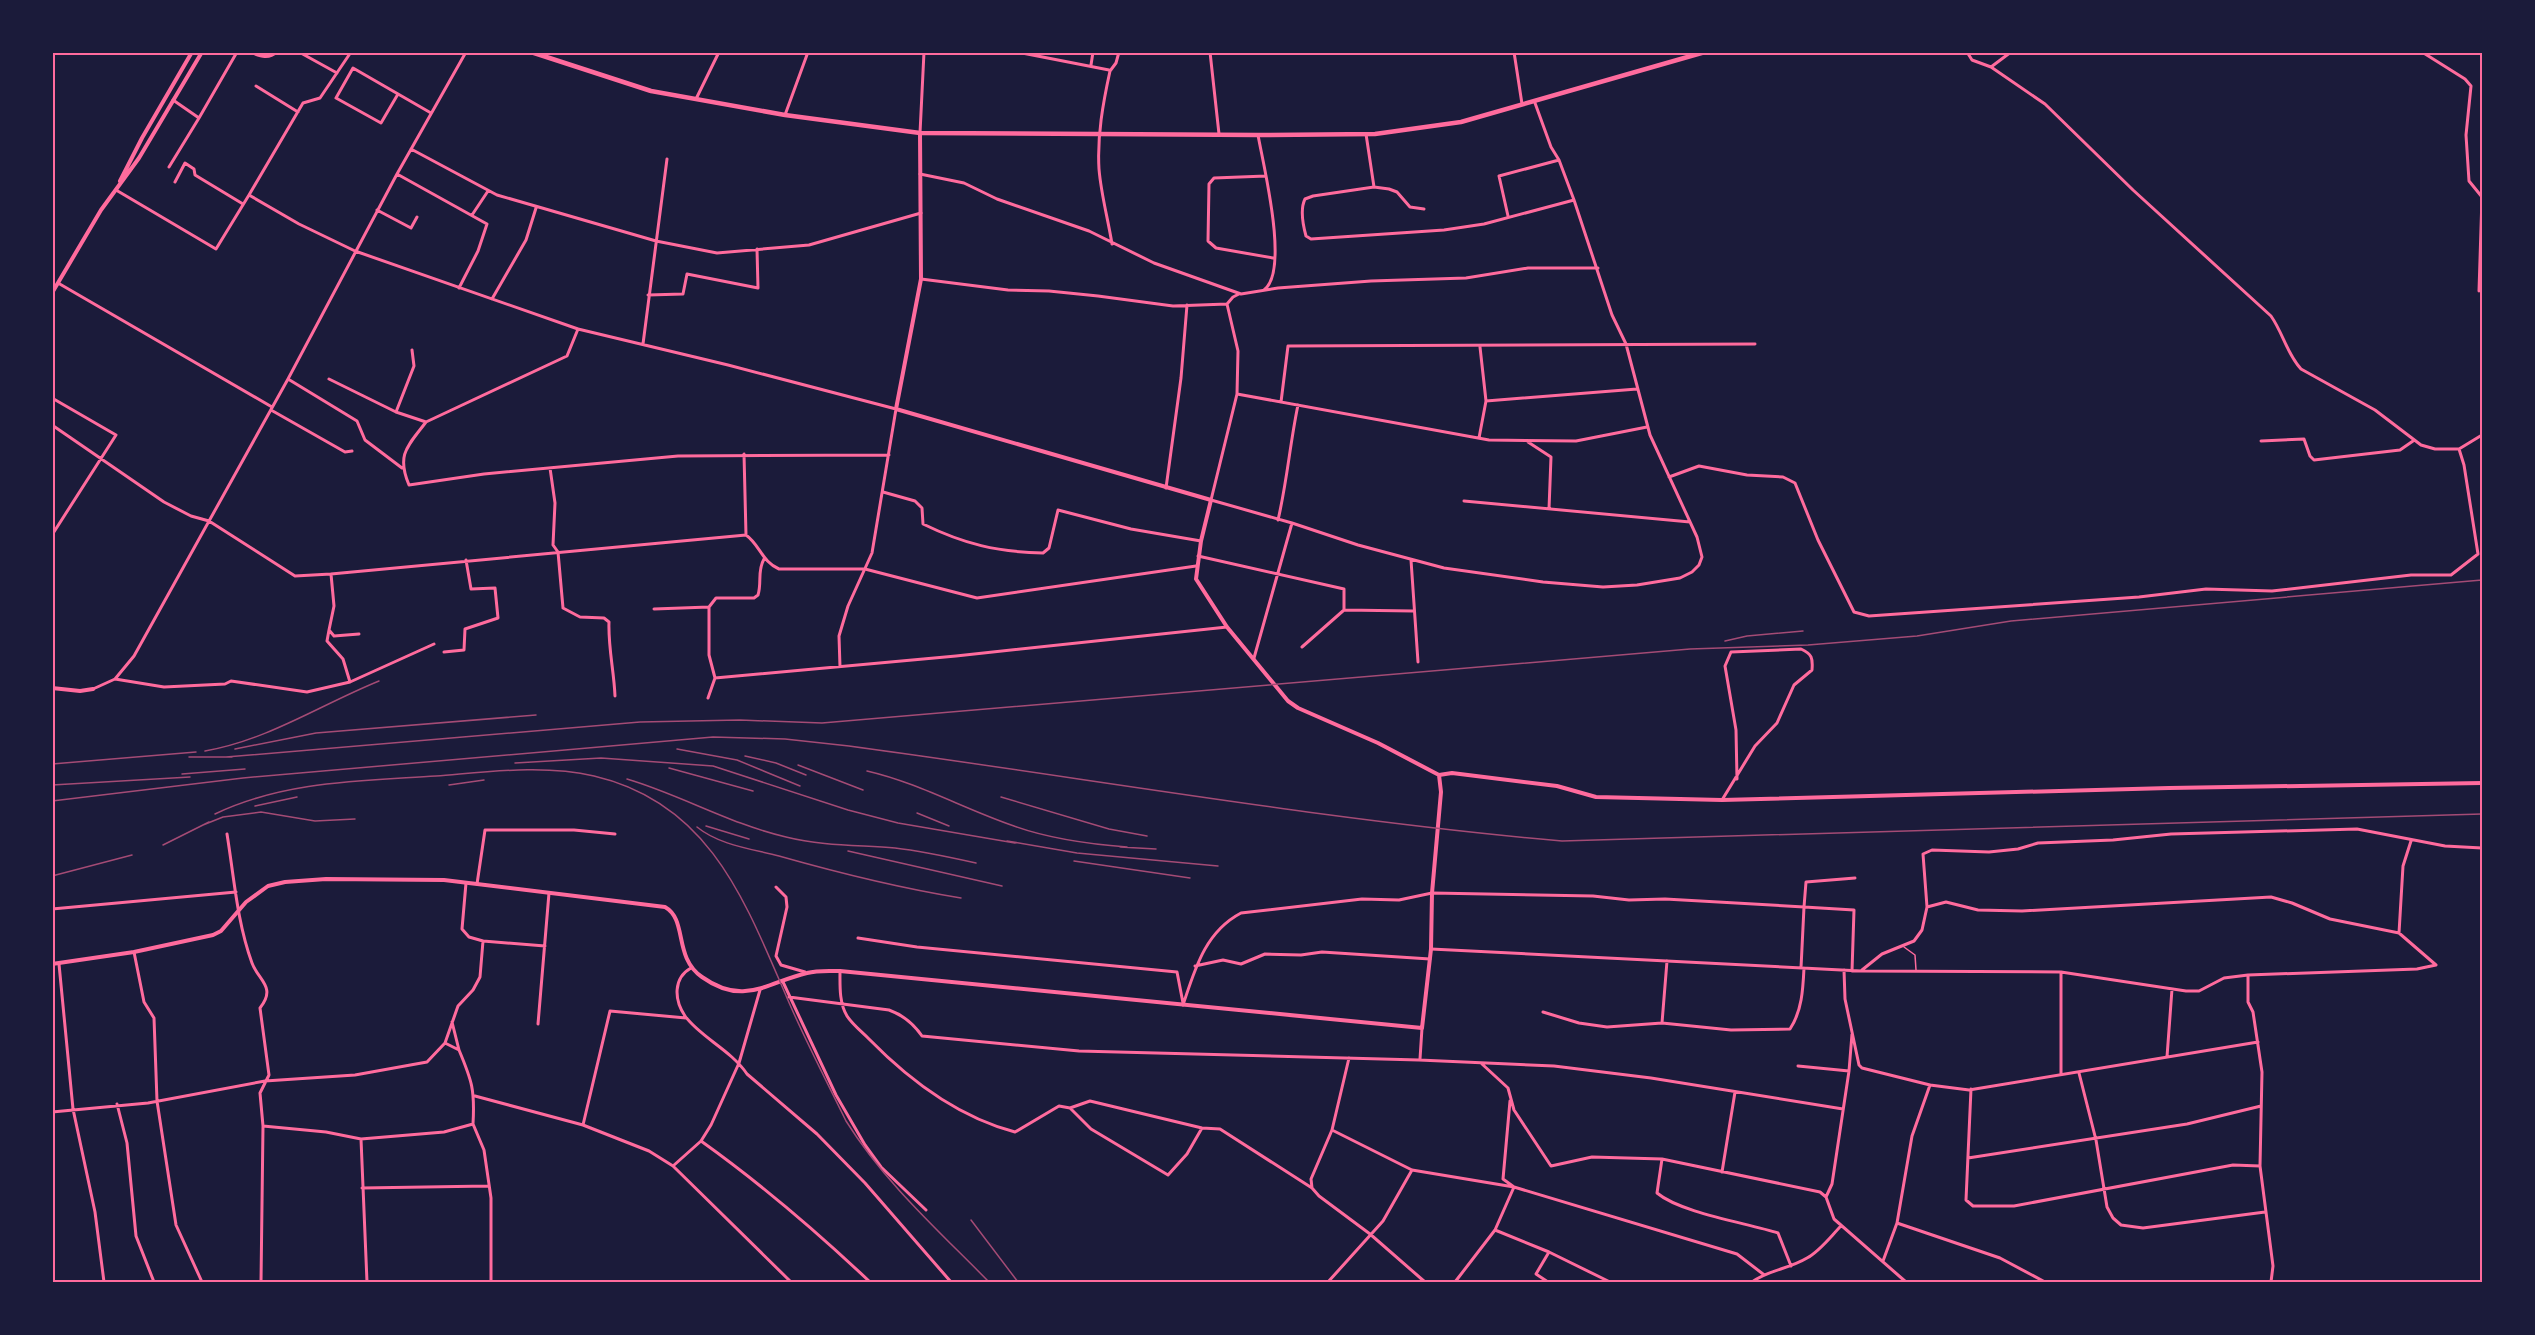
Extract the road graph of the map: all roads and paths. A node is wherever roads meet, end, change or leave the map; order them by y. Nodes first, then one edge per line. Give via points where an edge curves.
1 (192, 52) edge
2 (202, 52) edge
3 (237, 52) edge
4 (250, 52) edge
5 (278, 52) edge
6 (299, 52) edge
7 (351, 52) edge
8 (466, 52) edge
9 (719, 52) edge
10 (808, 52) edge
11 (924, 52) edge
12 (1017, 52) edge
13 (1093, 52) edge
14 (1119, 52) edge
15 (1210, 52) edge
16 (1368, 52) edge
17 (1378, 52) edge
18 (1514, 52) edge
19 (1705, 52) edge
20 (1967, 52) edge
21 (2011, 52) edge
22 (2422, 52) edge
23 (532, 53) edge
24 (1091, 65) junction
25 (1991, 68) junction
26 (1110, 70) junction
27 (338, 73) junction
28 (255, 86) dead end
29 (398, 94) junction
30 (696, 99) junction
31 (173, 100) junction
32 (1535, 103) junction
33 (1522, 106) junction
34 (298, 111) junction
35 (431, 113) junction
36 (785, 115) junction
37 (199, 118) junction
38 (920, 133) junction
39 (1100, 134) junction
40 (1366, 134) junction
41 (1219, 135) junction
42 (1258, 135) junction
43 (411, 149) junction
44 (667, 159) dead end
45 (1559, 160) junction
46 (169, 167) dead end
47 (397, 174) junction
48 (921, 174) junction
49 (1266, 176) junction
50 (174, 182) dead end
51 (1374, 187) junction
52 (116, 190) junction
53 (2480, 190) edge
54 (488, 191) junction
55 (249, 195) junction
56 (1574, 200) junction
57 (243, 204) junction
58 (536, 208) junction
59 (1424, 209) dead end
60 (377, 210) junction
61 (921, 213) junction
62 (472, 215) junction
63 (1508, 216) junction
64 (417, 217) dead end
65 (656, 241) junction
66 (1112, 244) junction
67 (757, 249) junction
68 (356, 251) junction
69 (1274, 258) junction
70 (1598, 268) junction
71 (921, 279) junction
72 (55, 286) edge
73 (459, 288) junction
74 (1262, 291) junction
75 (2480, 291) dead end
76 (52, 293) edge
77 (1241, 294) junction
78 (648, 295) junction
79 (492, 299) junction
80 (1227, 304) junction
81 (1187, 306) junction
82 (578, 329) junction
83 (643, 344) junction
84 (1626, 344) junction
85 (1755, 344) dead end
86 (1480, 347) junction
87 (412, 350) dead end
88 (288, 379) junction
89 (329, 379) dead end
90 (1638, 389) junction
91 (1237, 394) junction
92 (52, 398) edge
93 (1486, 401) junction
94 (1281, 402) junction
95 (1298, 405) junction
96 (272, 408) junction
97 (896, 409) junction
98 (396, 412) junction
99 (426, 422) junction
100 (52, 425) edge
101 (1647, 427) junction
102 (2482, 435) edge
103 (1479, 438) junction
104 (2414, 440) junction
105 (2261, 441) dead end
106 (1527, 442) junction
107 (2459, 449) junction
108 (352, 452) dead end
109 (744, 454) junction
110 (889, 455) junction
111 (101, 458) junction
112 (402, 468) junction
113 (550, 468) junction
114 (1669, 477) junction
115 (1166, 488) junction
116 (883, 492) junction
117 (1211, 500) junction
118 (1464, 501) dead end
119 (1549, 509) junction
120 (1278, 520) junction
121 (209, 521) junction
122 (1690, 522) junction
123 (1292, 523) junction
124 (52, 535) edge
125 (746, 535) junction
126 (1201, 541) junction
127 (558, 552) junction
128 (1198, 556) junction
129 (764, 559) junction
130 (466, 560) junction
131 (1411, 560) junction
132 (1196, 566) junction
133 (865, 569) junction
134 (1277, 572) junction
135 (331, 574) junction
136 (709, 607) junction
137 (654, 609) dead end
138 (1344, 610) junction
139 (1413, 611) junction
140 (1227, 627) junction
141 (329, 630) junction
142 (359, 634) dead end
143 (434, 644) dead end
144 (1302, 647) dead end
145 (444, 652) dead end
146 (1254, 658) junction
147 (1418, 662) dead end
148 (840, 667) junction
149 (715, 678) junction
150 (115, 679) junction
151 (350, 682) junction
152 (52, 688) edge
153 (93, 689) joint
154 (615, 696) dead end
155 (708, 698) dead end
156 (1439, 775) junction
157 (1737, 779) junction
158 (2482, 783) edge
159 (1722, 800) junction
160 (227, 834) dead end
161 (615, 834) dead end
162 (2411, 841) junction
163 (2482, 848) edge
164 (1856, 878) dead end
165 (466, 883) junction
166 (477, 884) junction
167 (776, 887) dead end
168 (236, 892) junction
169 (549, 892) junction
170 (1432, 893) junction
171 (1804, 907) junction
172 (1927, 907) junction
173 (52, 909) edge
174 (239, 911) junction
175 (2399, 933) junction
176 (858, 938) dead end
177 (483, 941) junction
178 (545, 946) junction
179 (1904, 947) junction
180 (1431, 949) junction
181 (134, 952) junction
182 (1430, 959) junction
183 (1667, 961) junction
184 (59, 963) junction
185 (52, 964) edge
186 (1195, 966) junction
187 (691, 968) junction
188 (1802, 968) junction
189 (1844, 970) junction
190 (1852, 970) junction
191 (840, 971) junction
192 (1861, 971) junction
193 (1916, 971) junction
194 (2061, 972) junction
195 (807, 973) junction
196 (2248, 975) junction
197 (783, 982) junction
198 (760, 990) junction
199 (2172, 990) junction
200 (789, 998) junction
201 (843, 1004) junction
202 (1183, 1005) junction
203 (1543, 1012) dead end
204 (686, 1018) junction
205 (452, 1019) junction
206 (1662, 1023) junction
207 (538, 1024) dead end
208 (1852, 1026) junction
209 (1422, 1028) junction
210 (2258, 1041) junction
211 (444, 1043) junction
212 (459, 1050) junction
213 (2167, 1057) junction
214 (1349, 1058) junction
215 (1419, 1060) junction
216 (740, 1063) junction
217 (1481, 1063) junction
218 (1798, 1066) dead end
219 (1849, 1071) junction
220 (2079, 1073) junction
221 (2061, 1074) junction
222 (266, 1081) junction
223 (1930, 1085) junction
224 (1971, 1089) junction
225 (1735, 1092) junction
226 (475, 1096) junction
227 (1510, 1098) junction
228 (157, 1101) junction
229 (117, 1104) junction
230 (2261, 1106) junction
231 (1070, 1108) junction
232 (73, 1109) junction
233 (1843, 1109) junction
234 (52, 1112) edge
235 (473, 1124) junction
236 (584, 1125) junction
237 (263, 1126) junction
238 (1202, 1128) junction
239 (1332, 1130) junction
240 (361, 1139) junction
241 (2096, 1140) junction
242 (701, 1141) junction
243 (1968, 1158) junction
244 (1662, 1159) junction
245 (673, 1166) junction
246 (2260, 1166) junction
247 (1412, 1170) junction
248 (1722, 1172) junction
249 (488, 1186) junction
250 (1514, 1187) junction
251 (362, 1188) junction
252 (1312, 1188) junction
253 (2105, 1188) junction
254 (1826, 1197) junction
255 (926, 1210) dead end
256 (2265, 1212) junction
257 (1897, 1223) junction
258 (1841, 1226) junction
259 (1495, 1230) junction
260 (1370, 1234) junction
261 (1549, 1252) junction
262 (1883, 1261) junction
263 (1791, 1266) junction
264 (1762, 1274) junction
265 (104, 1282) edge
266 (154, 1282) edge
267 (202, 1282) edge
268 (261, 1282) edge
269 (367, 1282) edge
270 (491, 1282) edge
271 (791, 1282) edge
272 (870, 1282) edge
273 (951, 1282) edge
274 (1328, 1282) edge
275 (1425, 1282) edge
276 (1455, 1282) edge
277 (1548, 1282) edge
278 (1610, 1282) edge
279 (1752, 1282) edge
280 (1906, 1282) edge
281 (2045, 1282) edge
282 (2271, 1282) edge

1 - 52 street
2 - 31 street
3 - 37 street
4 - 5 street via 272,57
6 - 27 street
7 - 27 street
8 - 35 street
9 - 30 street
10 - 36 street
11 - 38 street
12 - 24 street
13 - 24 street
14 - 26 street
15 - 41 street
16 - 17 street
18 - 33 street
19 - 32 main road
20 - 25 street via 1972,60
21 - 25 street
22 - 53 street via 2465,79 2471,87 2466,135 2469,181
23 - 30 main road via 651,91
24 - 26 street
25 - 104 street via 2045,104 2271,316 2293,361 2301,369 2366,405
26 - 39 street
27 - 34 street via 320,98 303,103
28 - 34 street
29 - 29 street via 353,68 336,98 381,123
29 - 35 street
30 - 36 main road
31 - 37 street
31 - 52 street
32 - 33 main road
32 - 45 street
33 - 40 main road via 1453,124
34 - 55 street
35 - 43 street
36 - 38 main road
37 - 46 street
38 - 39 main road
38 - 48 street
39 - 41 main road
39 - 66 street via 1101,190
40 - 42 main road
40 - 51 street
41 - 42 main road
42 - 49 street
43 - 47 street
43 - 54 street
44 - 65 street
45 - 56 street
45 - 63 street via 1499,176
47 - 60 street
47 - 62 street
48 - 61 street
48 - 66 street via 964,183 997,199 1089,231
49 - 69 street
49 - 69 street via 1214,178 1209,184 1208,241 1216,248
50 - 57 street via 185,163 194,169 195,175
51 - 59 street via 1397,192 1410,207
51 - 63 street via 1305,199 1306,236 1339,239 1444,230
52 - 57 street via 216,249
52 - 72 street
53 - 75 street
54 - 58 street
54 - 62 street
55 - 57 street
55 - 68 street
56 - 63 street
56 - 70 street
58 - 65 street
58 - 79 street via 526,240
60 - 64 street via 411,228
60 - 68 street
61 - 67 street via 809,245
61 - 71 street
62 - 73 street via 487,224
65 - 67 street via 717,253
65 - 78 street
66 - 77 street
67 - 78 street via 758,288 687,274 683,294
68 - 73 street
68 - 88 street
69 - 74 street via 1273,280
70 - 74 street via 1528,268 1466,278 1371,281
70 - 84 street via 1612,315
71 - 81 street
71 - 97 street
72 - 76 street
72 - 96 street
73 - 79 street
74 - 77 street
77 - 80 street
78 - 83 street
79 - 82 street
80 - 81 street
80 - 91 street via 1238,351
81 - 115 street
82 - 83 street
82 - 99 street via 567,356
83 - 97 street
84 - 85 street
84 - 86 street
84 - 90 street
86 - 93 street
86 - 94 street via 1288,346
87 - 98 street via 414,366
88 - 96 street
88 - 112 street via 357,421 365,440
89 - 98 street
90 - 93 street
90 - 101 street
91 - 94 street
91 - 117 street
92 - 111 street via 116,435
93 - 103 street
94 - 95 street
95 - 103 street
95 - 120 street
96 - 108 street via 345,452
96 - 121 street
97 - 110 street
97 - 115 street
98 - 99 street
99 - 112 street via 404,452
100 - 111 street
101 - 106 street via 1576,441
101 - 114 street
102 - 107 street
103 - 106 street
104 - 105 street via 2400,450 2314,460 2304,439
104 - 107 street via 2435,449
106 - 119 street via 1551,457
107 - 114 street via 2478,554 2451,575 2411,575 2272,591 2206,589 1869,616 1854,612 1818,540 1796,483 1783,477 1699,466
109 - 110 street
109 - 113 street
109 - 125 street
110 - 116 street
111 - 121 street via 164,502
111 - 124 street
112 - 113 street via 409,484
113 - 127 street via 555,503 553,545
114 - 122 street
115 - 117 street
116 - 126 street via 915,501 922,507 923,524 993,550 1043,553 1049,548 1058,510 1131,529
116 - 133 street via 872,553
117 - 120 street
117 - 126 street
118 - 119 street
119 - 122 street
120 - 123 street
121 - 135 street via 295,576
121 - 150 street via 134,656
122 - 131 street via 1702,557 1699,565 1680,578 1637,585 1603,587 1533,581
123 - 131 street
123 - 134 street
125 - 127 street
125 - 129 street via 756,542
126 - 128 street
127 - 130 street
127 - 154 street via 563,608 580,617 604,618 609,622
128 - 132 street
128 - 134 street
129 - 133 street via 779,569
129 - 136 street via 759,568 758,595 716,598
130 - 135 street
130 - 145 street via 471,589 495,588 498,618 465,629 464,650
131 - 139 street
132 - 133 street via 977,598
132 - 140 street via 1196,579
133 - 148 street via 839,636
134 - 138 street via 1344,589
134 - 146 street
135 - 141 street via 334,606
136 - 137 street
136 - 149 street via 710,655
138 - 139 street
138 - 144 street
139 - 147 street
140 - 146 street
140 - 148 street
141 - 142 street via 334,636
141 - 151 street via 327,641 343,659
143 - 151 street
146 - 156 street via 1298,708
148 - 149 street
149 - 155 street
150 - 151 street via 164,687 231,681 307,692
150 - 153 street
152 - 153 street
156 - 159 street via 1452,773 1557,786 1596,797
156 - 170 street via 1441,792
157 - 157 street via 1736,730 1725,666 1731,652 1809,652 1812,670 1794,685 1777,723 1755,746
157 - 159 street
158 - 159 street
160 - 168 street
161 - 166 street via 485,830
162 - 163 street
162 - 172 street via 2357,829 2171,834 2038,843 1989,852 1932,850 1923,854
162 - 175 street via 2403,866
164 - 171 street via 1806,882
165 - 166 street
165 - 174 street via 408,878 285,882 257,892
165 - 177 street via 462,929 469,937
166 - 169 street
167 - 195 street via 786,897 787,907 776,956 781,965
168 - 173 street
168 - 174 street
169 - 178 street
169 - 187 street via 673,911
170 - 171 street via 1593,896
170 - 180 street
170 - 186 street via 1400,900 1362,899 1241,913 1228,920
171 - 188 street
171 - 190 street via 1854,910
172 - 175 street via 1946,902 1978,910 2022,911 2271,897 2331,919
172 - 179 street via 1922,930
174 - 181 street via 213,935
174 - 222 street via 252,966 264,980 266,991 266,1001 260,1008 269,1075
175 - 196 street via 2436,965
176 - 202 street via 1177,972
177 - 178 street
177 - 205 street via 480,977
178 - 207 street
179 - 192 street via 1882,954
179 - 193 lane via 1915,955
180 - 182 street
180 - 183 street
181 - 184 street
181 - 228 street via 144,1002 154,1018
182 - 186 street via 1323,952 1264,954 1241,964 1222,960
182 - 209 street
183 - 188 street
183 - 206 street
184 - 185 street
184 - 232 street
186 - 202 street
187 - 198 street via 713,984 734,990
187 - 204 street via 683,972 676,985 679,1006
188 - 189 street
188 - 206 street via 1803,996 1797,1020 1790,1029 1731,1030
189 - 190 street
189 - 208 street via 1845,999
190 - 192 street
191 - 195 street
191 - 201 street
191 - 202 street
192 - 193 street
193 - 194 street
194 - 199 street
194 - 221 street
195 - 197 street
196 - 199 street via 2224,978 2199,991
196 - 210 street via 2248,1002
197 - 198 street
197 - 200 street
198 - 216 street
199 - 213 street
200 - 201 street
200 - 255 street via 865,1145 881,1167
201 - 214 street via 899,1014 915,1025 922,1036 1079,1051
201 - 231 street via 847,1016 897,1068 943,1101 982,1122 1015,1132 1059,1106
202 - 209 street
203 - 206 street via 1607,1027
204 - 216 street
204 - 236 street via 610,1011
205 - 211 street
205 - 212 street
208 - 219 street
208 - 223 street via 1862,1068
209 - 215 street
210 - 213 street
210 - 230 street
211 - 212 street
211 - 222 street via 427,1062 355,1075
212 - 226 street
213 - 220 street
214 - 215 street
214 - 239 street
215 - 217 street
216 - 242 street
216 - 273 street via 747,1074 857,1174
217 - 225 street via 1616,1072
217 - 227 street via 1508,1088
218 - 219 street
219 - 233 street
220 - 221 street
220 - 241 street
221 - 224 street
222 - 228 street
222 - 237 street via 261,1093
223 - 224 street
223 - 257 street via 1912,1136
224 - 243 street
225 - 233 street
225 - 248 street
226 - 235 street
226 - 236 street
227 - 244 street via 1551,1166 1592,1157
227 - 250 street via 1503,1179
228 - 229 street
228 - 267 street via 176,1225
229 - 232 street
229 - 266 street via 127,1143 136,1236
230 - 241 street
230 - 246 street
231 - 238 street via 1090,1101
231 - 238 street via 1091,1129 1168,1175 1187,1154
232 - 234 street
232 - 265 street via 95,1212
233 - 254 street via 1832,1184
235 - 240 street via 444,1132
235 - 249 street via 484,1150
236 - 245 street via 649,1151
237 - 240 street
237 - 268 street
238 - 252 street via 1220,1130
239 - 247 street
239 - 252 street via 1311,1179
240 - 251 street
241 - 243 street
241 - 253 street
242 - 245 street
242 - 272 street via 756,1180
243 - 253 street via 1966,1200 1973,1206 2014,1206
244 - 248 street
244 - 263 street via 1657,1193 1692,1210 1778,1233
245 - 271 street
246 - 253 street via 2233,1165
246 - 256 street
247 - 250 street
247 - 260 street via 1383,1221
248 - 254 street via 1820,1192
249 - 251 street
249 - 270 street
250 - 259 street
250 - 264 street via 1737,1254
251 - 269 street
252 - 260 street
253 - 256 street via 2108,1208 2121,1225 2143,1228
254 - 258 street via 1834,1219
256 - 282 street via 2273,1266
257 - 262 street
257 - 281 street via 2000,1258
258 - 262 street
258 - 263 street via 1809,1257
259 - 261 street
259 - 276 street
260 - 274 street
260 - 275 street
261 - 277 street via 1536,1274
261 - 278 street
262 - 280 street
263 - 264 street
264 - 279 street

